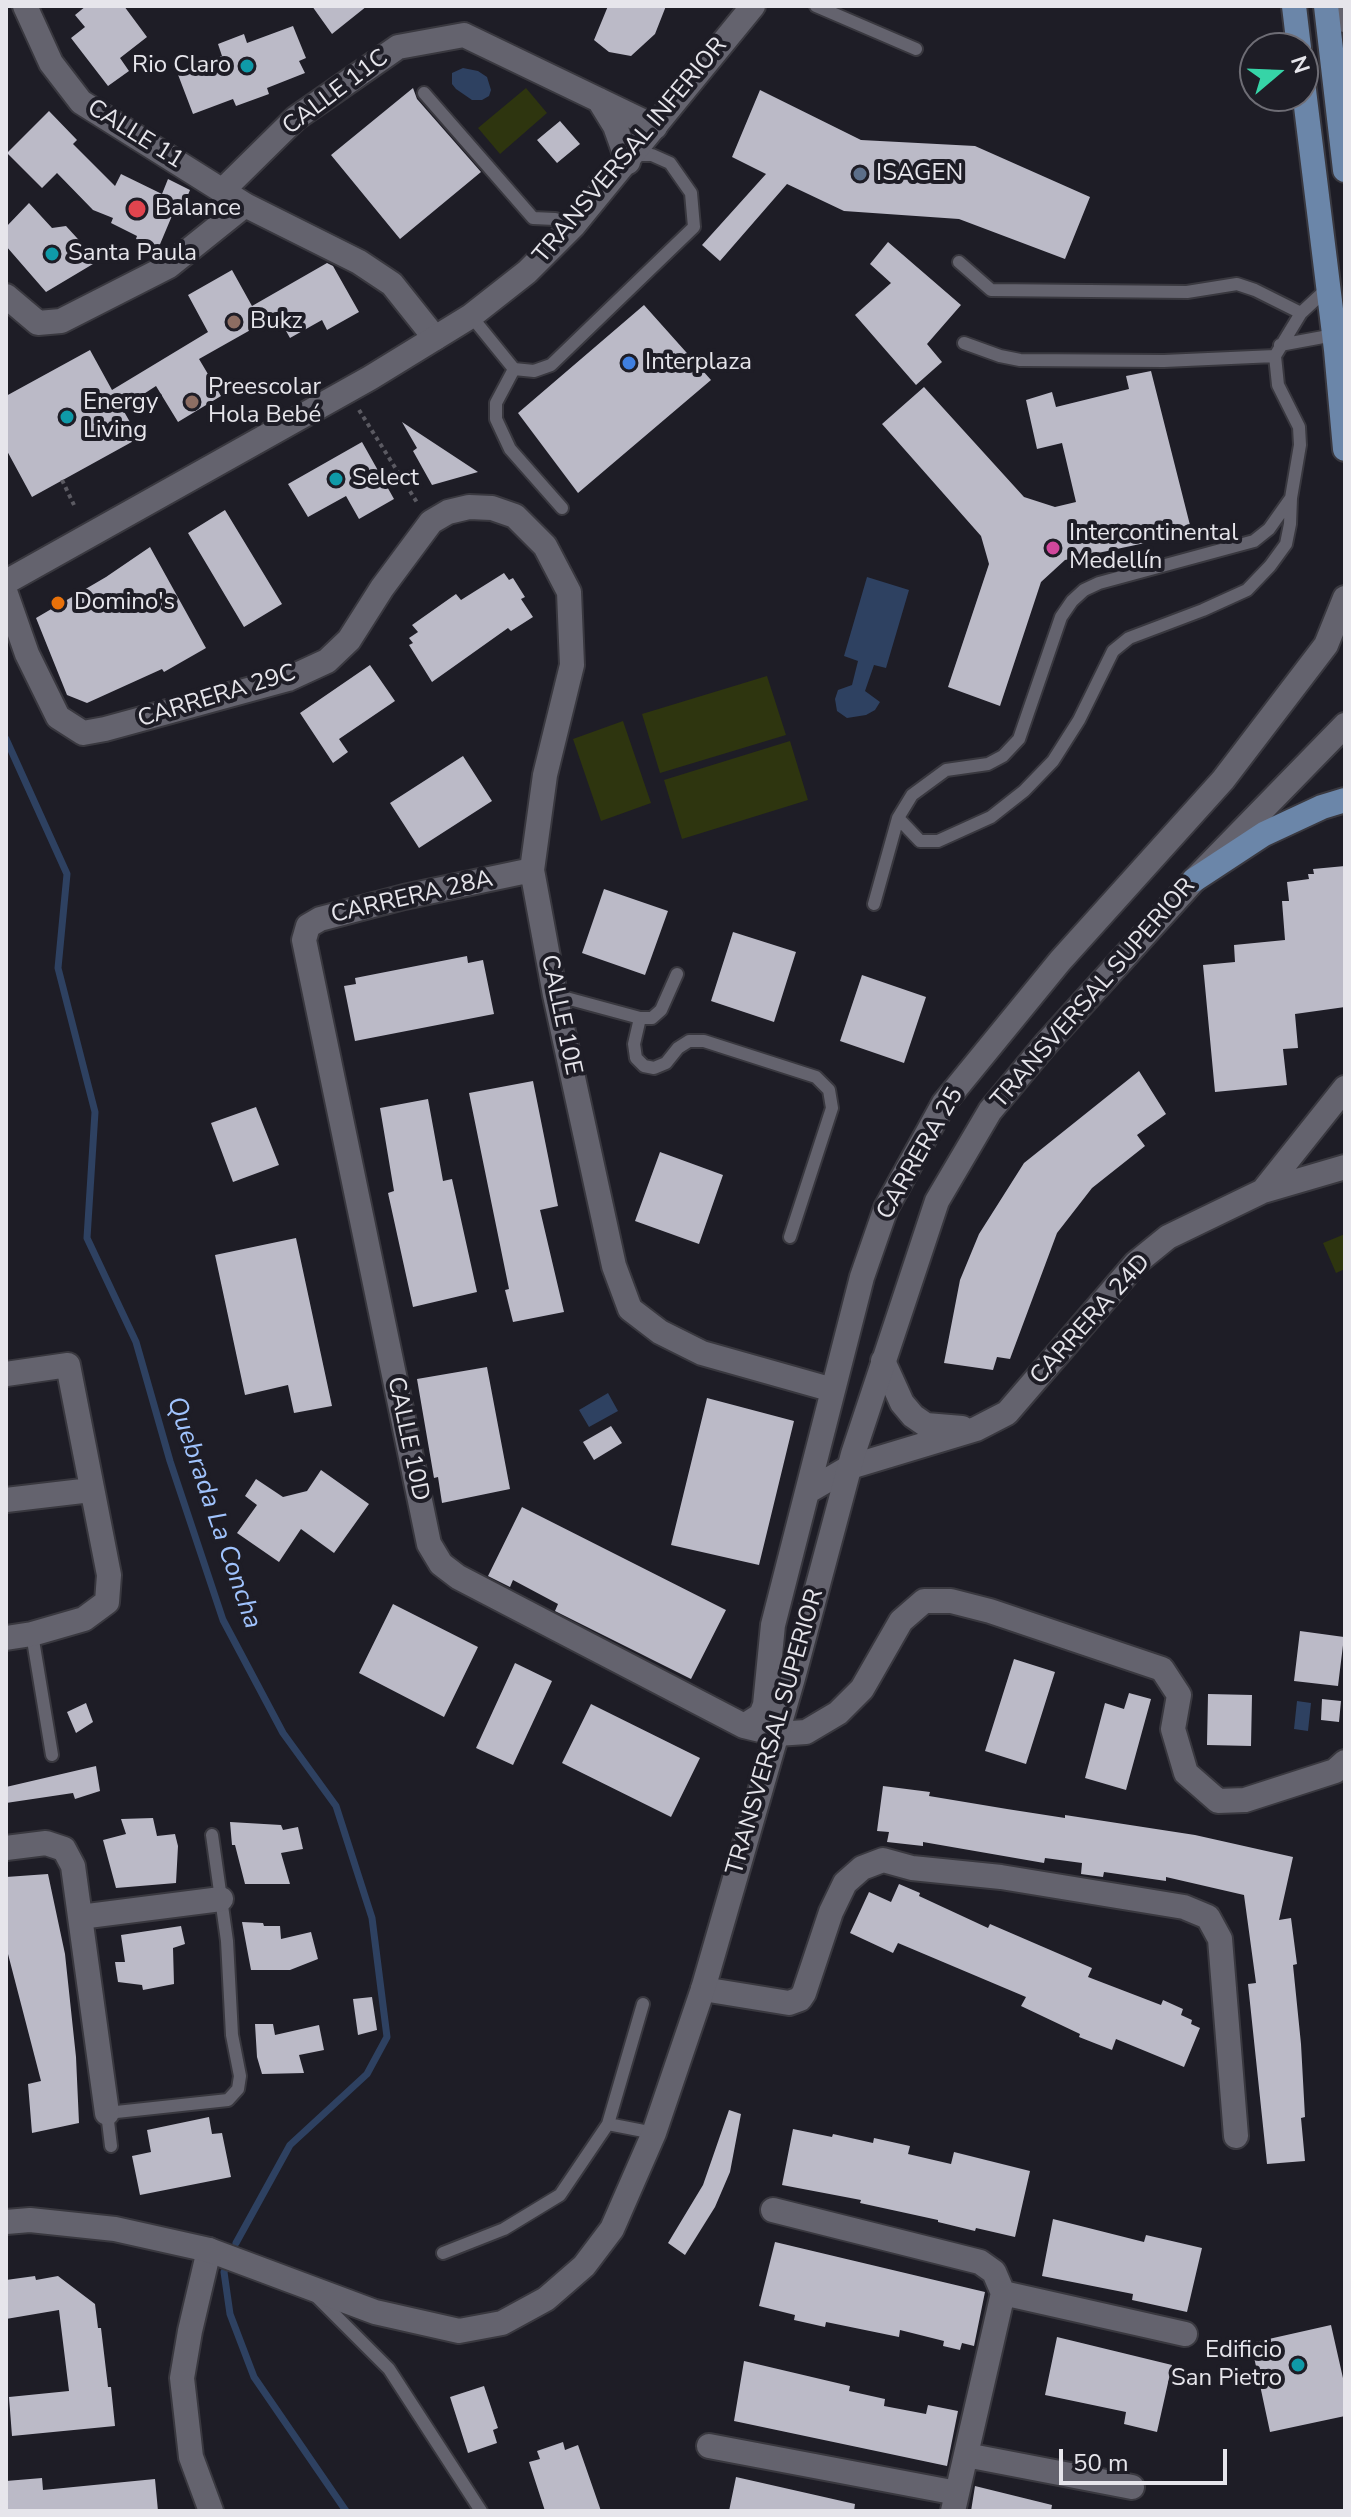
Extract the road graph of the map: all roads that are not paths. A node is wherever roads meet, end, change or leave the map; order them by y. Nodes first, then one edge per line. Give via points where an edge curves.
1 (25, 6) edge
2 (753, 6) edge
3 (816, 6) edge
4 (1294, 6) edge
5 (1326, 6) edge
6 (1338, 6) edge
7 (1345, 20) edge
8 (1297, 32) edge
9 (916, 49) dead end
10 (424, 93) dead end
11 (599, 100) junction
12 (1342, 107) edge
13 (1307, 112) edge
14 (655, 127) junction
15 (631, 159) junction
16 (1345, 170) edge
17 (223, 190) junction
18 (245, 205) junction
19 (574, 225) junction
20 (959, 262) dead end
21 (1329, 287) junction
22 (6, 296) edge
23 (1301, 313) junction
24 (471, 316) junction
25 (1334, 335) junction
26 (435, 338) junction
27 (964, 343) dead end
28 (1278, 350) junction
29 (514, 369) junction
30 (1345, 449) edge
31 (1291, 498) junction
32 (562, 508) dead end
33 (515, 516) joint
34 (6, 582) edge
35 (6, 594) edge
36 (1345, 598) edge
37 (1345, 725) edge
38 (1345, 800) edge
39 (898, 818) junction
40 (532, 870) junction
41 (1194, 880) junction
42 (874, 904) dead end
43 (304, 940) joint
44 (677, 974) dead end
45 (555, 995) junction
46 (640, 1018) junction
47 (1345, 1088) edge
48 (1345, 1167) edge
49 (1263, 1191) junction
50 (790, 1237) dead end
51 (883, 1361) junction
52 (6, 1374) edge
53 (833, 1390) junction
54 (976, 1429) junction
55 (850, 1467) junction
56 (91, 1490) junction
57 (807, 1492) junction
58 (6, 1500) edge
59 (32, 1634) junction
60 (6, 1638) edge
61 (744, 1726) junction
62 (777, 1734) junction
63 (52, 1755) dead end
64 (1345, 1762) edge
65 (212, 1835) dead end
66 (6, 1848) edge
67 (221, 1899) junction
68 (80, 1917) junction
69 (703, 1989) junction
70 (643, 2004) dead end
71 (107, 2113) junction
72 (608, 2124) junction
73 (654, 2133) junction
74 (1236, 2136) dead end
75 (111, 2146) dead end
76 (773, 2210) dead end
77 (6, 2222) edge
78 (443, 2253) dead end
79 (223, 2255) junction
80 (308, 2287) junction
81 (1003, 2293) junction
82 (1185, 2334) dead end
83 (709, 2446) dead end
84 (966, 2455) junction
85 (1132, 2487) dead end
86 (944, 2501) edge
87 (211, 2511) edge
88 (481, 2511) edge

1 - 17 street, CALLE 11 via 51,63 81,102
2 - 14 street, TRANSVERSAL INFERIOR
3 - 9 lane
4 - 8 main road
5 - 12 main road
6 - 7 street
10 - 19 lane via 533,218
11 - 14 street, CALLE 11C
11 - 15 street
11 - 17 street, CALLE 11C via 464,35 398,47 296,118
12 - 16 main road
13 - 21 main road
14 - 15 street, TRANSVERSAL INFERIOR
15 - 19 street, TRANSVERSAL INFERIOR
15 - 29 lane via 652,155 670,163 691,193 694,227 551,365 534,371
17 - 18 street, CALLE 11
18 - 22 street via 169,266 61,321 38,323
18 - 26 street, CALLE 11 via 392,284
19 - 24 street, TRANSVERSAL INFERIOR via 527,272
20 - 23 lane via 991,290 1187,292 1237,284
21 - 23 lane
21 - 25 main road
23 - 28 lane
24 - 26 street, TRANSVERSAL INFERIOR
24 - 29 lane
25 - 28 lane
25 - 30 main road
26 - 34 street, TRANSVERSAL INFERIOR
27 - 28 lane via 1020,360 1164,361
28 - 31 lane via 1278,385 1299,427
29 - 32 lane via 496,403 496,419 510,449
31 - 39 lane via 1254,541 1084,590 1061,617 1013,748 988,764 946,770 930,779
31 - 39 lane via 1286,544 1270,566 1247,590 1129,638 1113,651 1053,761 1024,791 991,817 938,841 920,841
33 - 35 street, CARRERA 29C via 469,507 431,522 349,640 327,661 288,679 83,733 58,717 27,654
33 - 40 street, CALLE 10E via 545,546 569,592 572,665 545,775
36 - 53 street, CARRERA 25 via 1326,645 1240,759 1060,961 944,1103 886,1208
37 - 41 street, TRANSVERSAL SUPERIOR
38 - 41 main road via 1264,834
39 - 42 lane
40 - 43 street, CARRERA 28A via 320,919 308,926
40 - 45 street, CALLE 10E
41 - 51 street, TRANSVERSAL SUPERIOR via 990,1111 937,1201
43 - 61 street, CALLE 10D via 429,1544 441,1564 458,1577
44 - 46 lane via 661,1010 652,1018
45 - 46 lane
45 - 53 street, CALLE 10E via 614,1266 630,1309 702,1353
46 - 50 lane via 634,1044 644,1066 666,1063 689,1041 704,1041 816,1077 829,1090 832,1108
47 - 49 street
48 - 49 street, CARRERA 24D
49 - 54 street, CARRERA 24D via 1168,1237 1136,1263 1007,1413
51 - 54 street via 913,1416 926,1425
51 - 55 street, TRANSVERSAL SUPERIOR
52 - 56 street via 68,1365
53 - 57 street, CARRERA 25
54 - 55 street, CARRERA 24D
55 - 57 street, CARRERA 24D
55 - 62 street, TRANSVERSAL SUPERIOR
56 - 58 street
56 - 59 street via 109,1575 107,1602 84,1619
57 - 61 street, CARRERA 25 via 773,1625 765,1705 761,1715
59 - 60 street
59 - 63 lane
61 - 62 street, CALLE 10D
62 - 64 street via 806,1732 838,1713 862,1689 901,1621 924,1601 951,1601 1162,1669 1179,1695 1173,1729 1186,1773 1218,1801 1245,1800 1335,1771
62 - 69 street, TRANSVERSAL SUPERIOR
65 - 67 lane
66 - 68 street via 46,1843 64,1849 73,1866
67 - 68 street
67 - 71 lane via 238,2089 228,2100
68 - 71 street
69 - 73 street, TRANSVERSAL SUPERIOR
69 - 74 street via 789,2003 800,1999 845,1883 862,1868 883,1860 1184,1907 1208,1917 1220,1939
70 - 72 lane
71 - 75 lane
72 - 73 lane
72 - 78 lane via 560,2195 504,2229
73 - 80 street, TRANSVERSAL SUPERIOR via 612,2229 584,2266 546,2299 502,2323 459,2331 375,2312
76 - 81 street via 980,2262 994,2272
77 - 79 street, TRANSVERSAL SUPERIOR via 115,2229
79 - 80 street, TRANSVERSAL SUPERIOR
79 - 87 street via 190,2331 182,2378 191,2457
80 - 88 lane via 389,2369
81 - 82 street
81 - 84 street
83 - 86 street
84 - 85 street
84 - 86 street

